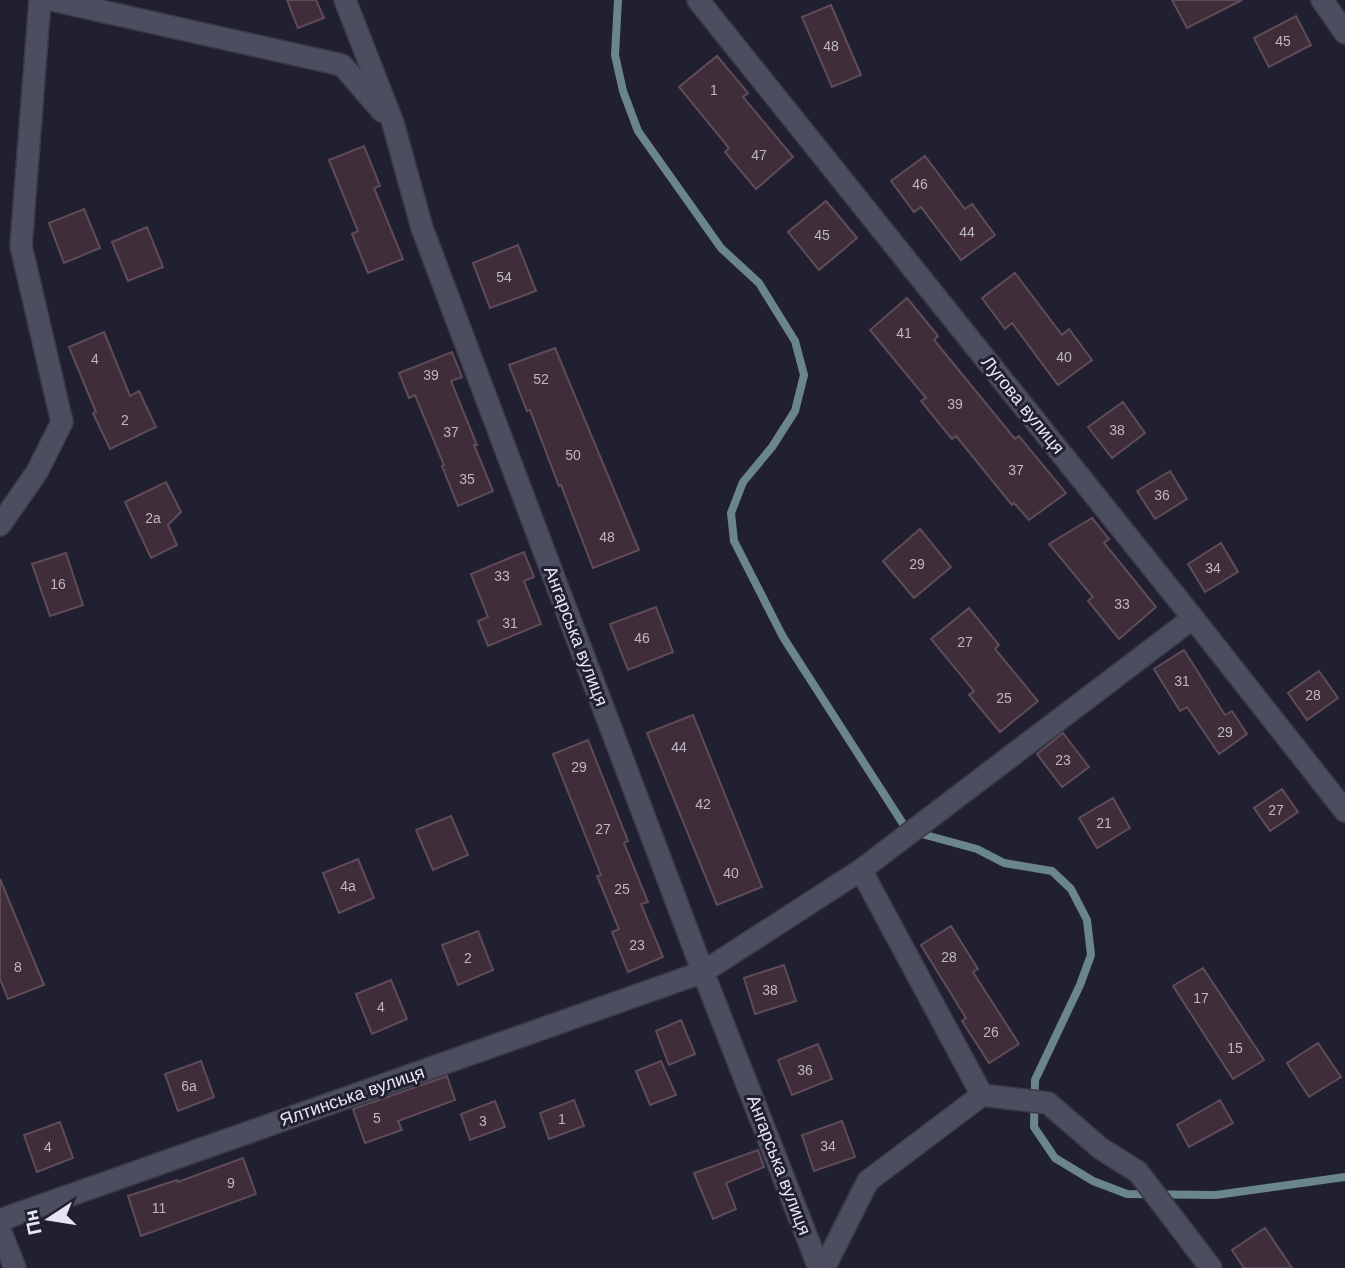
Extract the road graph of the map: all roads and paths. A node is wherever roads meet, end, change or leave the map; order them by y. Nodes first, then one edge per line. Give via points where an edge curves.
1 (40, 0) edge
2 (51, 0) edge
3 (345, 0) edge
4 (698, 0) edge
5 (1322, 0) edge
6 (1345, 33) edge
7 (393, 123) junction
8 (0, 525) edge
9 (1193, 618) junction
10 (1345, 811) edge
11 (862, 870) junction
12 (703, 972) junction
13 (982, 1095) junction
14 (0, 1220) edge
15 (0, 1230) edge
16 (15, 1268) edge
17 (821, 1268) edge
18 (1210, 1268) edge

1 - 8 street via 21,246 62,422 37,472
2 - 7 street via 342,65
3 - 7 street, Ангарська вулиця
4 - 9 street, Лугова вулиця
5 - 6 street
7 - 12 street, Ангарська вулиця via 422,228
9 - 10 street, Лугова вулиця
9 - 11 street, Ялтинська вулиця
11 - 12 street, Ялтинська вулиця
11 - 13 street
12 - 14 street, Ялтинська вулиця
12 - 17 street, Ангарська вулиця
13 - 17 street via 868,1181
13 - 18 street via 1048,1103 1100,1148 1138,1172
15 - 16 street

